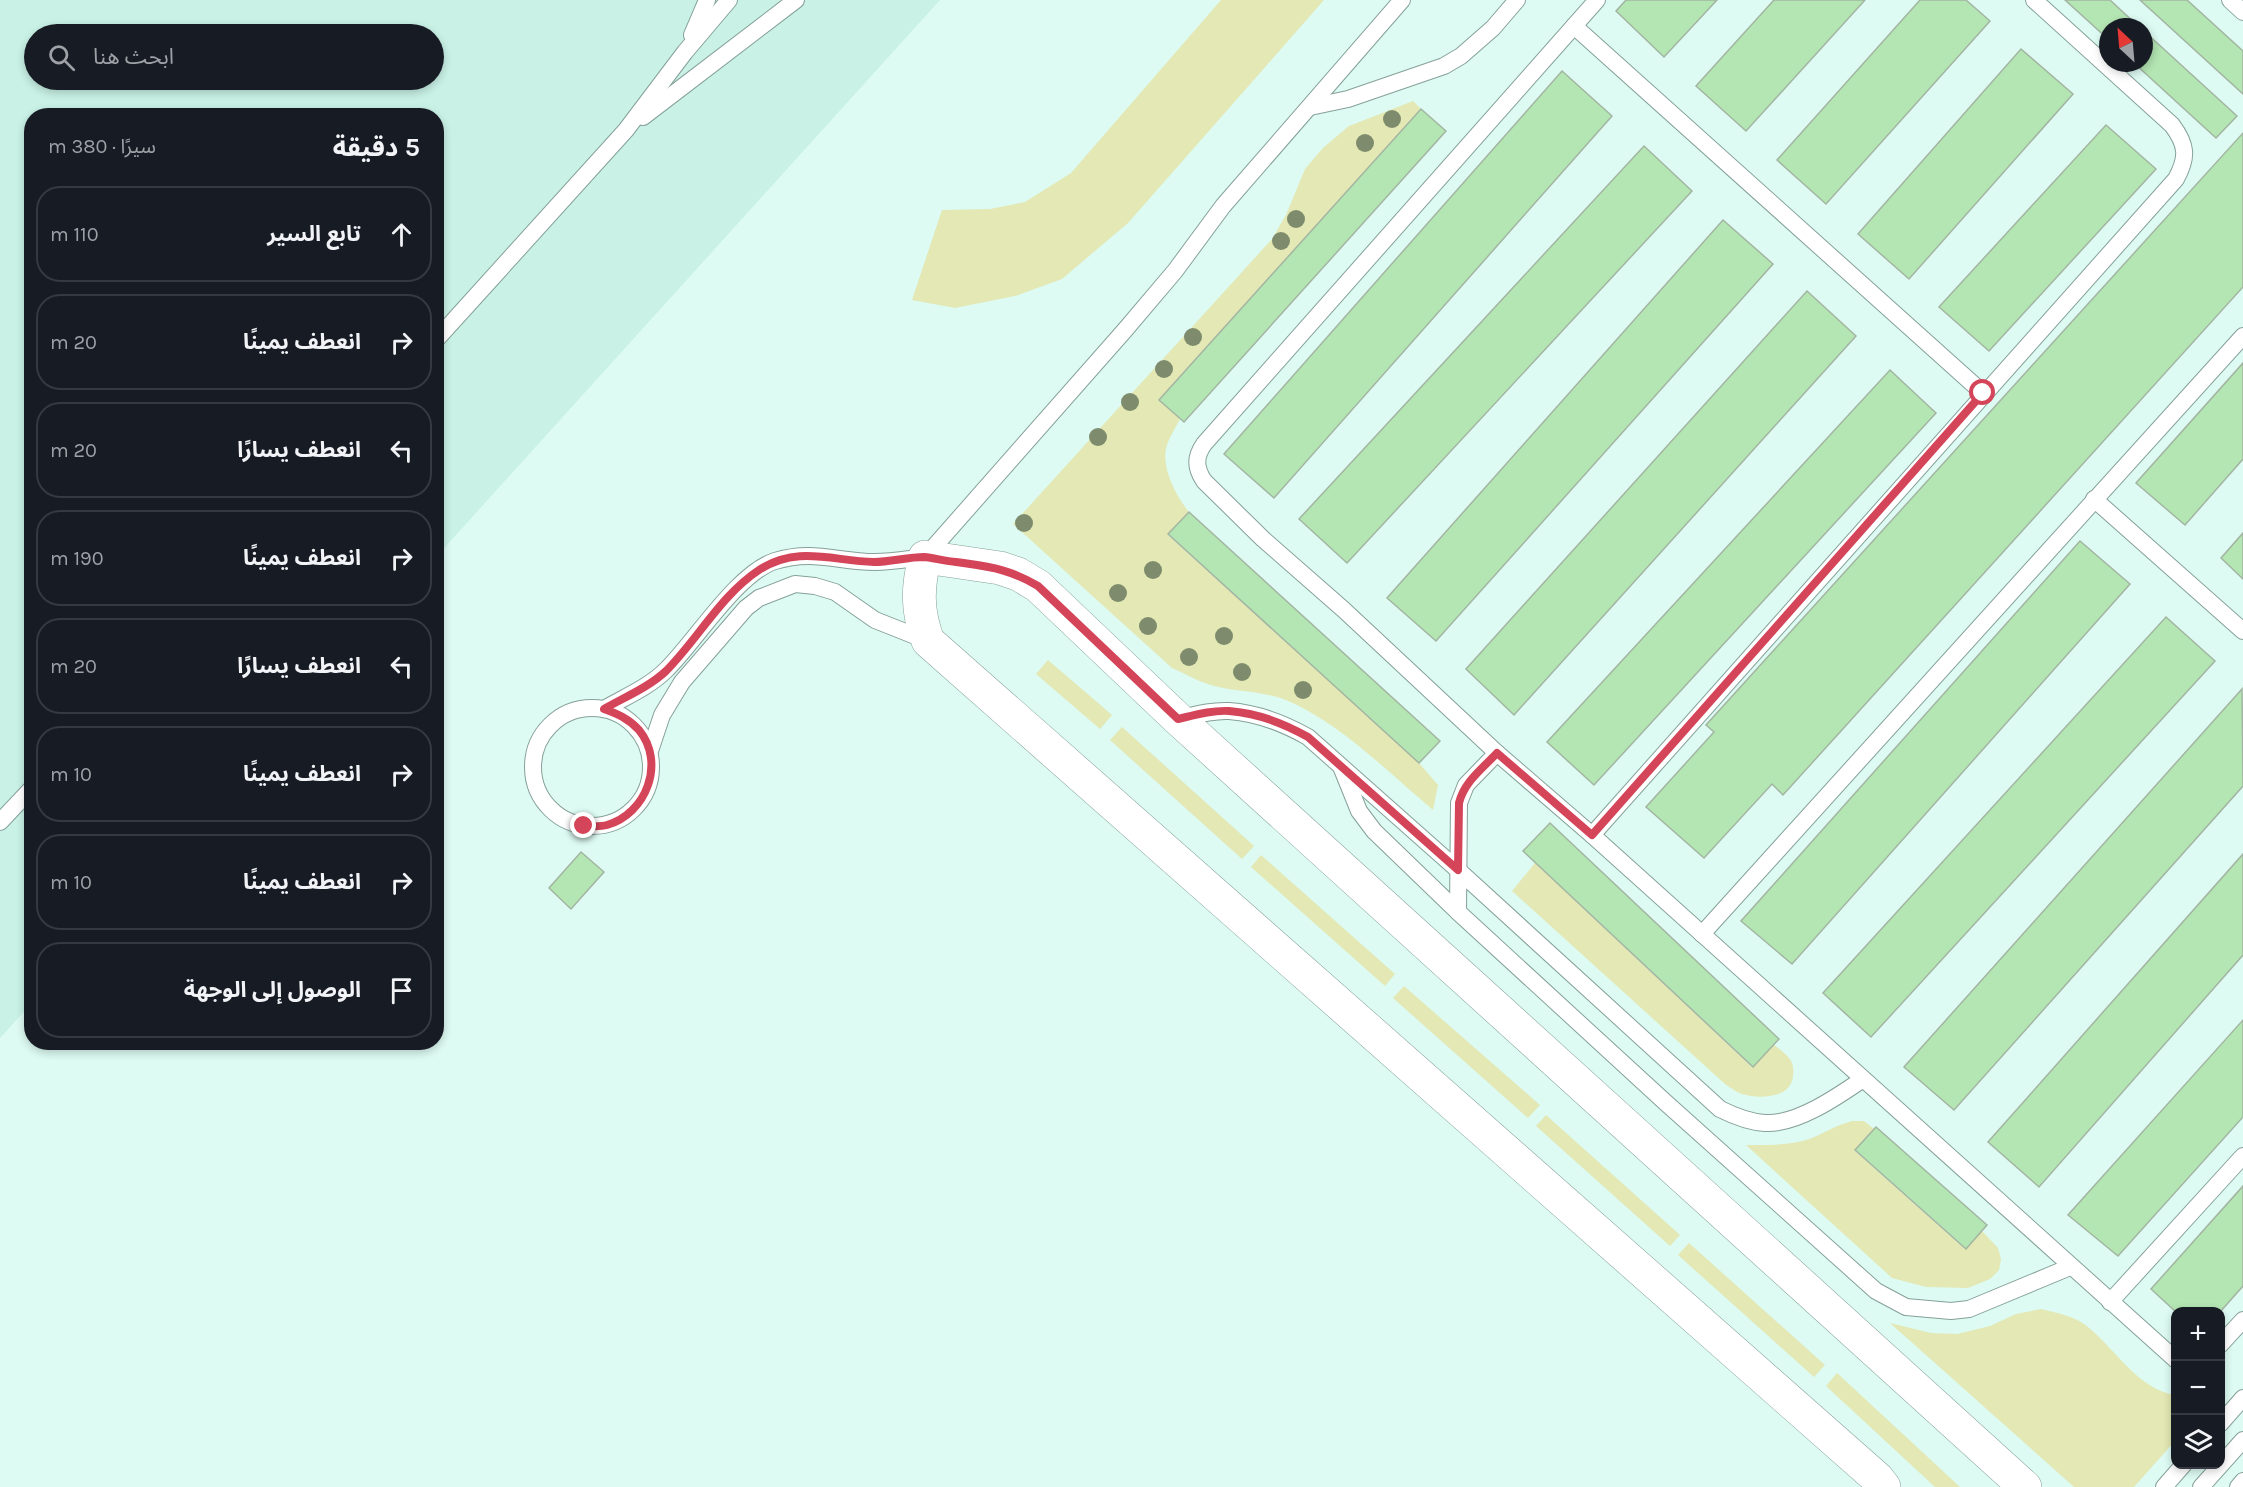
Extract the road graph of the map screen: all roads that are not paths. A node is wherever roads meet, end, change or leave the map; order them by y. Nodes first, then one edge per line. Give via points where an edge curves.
1 (707, 0) edge
2 (729, 0) edge
3 (796, 0) edge
4 (1402, 0) edge
5 (1518, 0) edge
6 (1597, 0) edge
7 (2034, 0) edge
8 (2230, 0) edge
9 (2243, 12) edge
10 (1574, 26) junction
11 (685, 52) junction
12 (1310, 107) junction
13 (626, 130) junction
14 (444, 331) edge
15 (2243, 336) edge
16 (1983, 393) junction
17 (2094, 499) junction
18 (925, 557) junction
19 (2243, 631) edge
20 (928, 641) junction
21 (604, 709) junction
22 (1178, 719) junction
23 (650, 751) junction
24 (1497, 753) junction
25 (1342, 769) junction
26 (24, 796) edge
27 (0, 822) edge
28 (1592, 835) junction
29 (1458, 870) junction
30 (1458, 912) junction
31 (1702, 934) junction
32 (1863, 1079) junction
33 (2243, 1156) edge
34 (2070, 1267) junction
35 (2110, 1302) junction
36 (2243, 1320) edge
37 (2225, 1340) edge
38 (2171, 1356) edge
39 (2243, 1398) edge
40 (2225, 1418) edge
41 (2243, 1440) edge
42 (2180, 1469) edge
43 (2243, 1481) edge
44 (1884, 1484) edge
45 (2025, 1487) edge
46 (2164, 1487) edge
47 (2202, 1487) edge
48 (2238, 1487) edge

1 - 11 lane
2 - 11 lane
3 - 13 lane
4 - 12 lane
5 - 12 lane via 1493,28 1444,66 1348,99
6 - 10 lane
7 - 16 lane via 2172,125 2182,138 2185,153 2176,179
8 - 9 lane
10 - 16 lane
10 - 24 lane via 1204,444 1196,462 1204,481
11 - 13 lane
12 - 18 lane via 1223,206 1125,330
13 - 14 lane
15 - 17 lane
16 - 28 lane
17 - 19 lane
17 - 31 lane
18 - 20 street via 918,584 921,622
18 - 21 lane via 874,562 803,555 773,561 738,588 666,671
18 - 22 street via 1000,568 1038,586
20 - 23 lane via 875,620 835,592 815,586 795,584 759,598 682,682 662,715
20 - 44 street
21 - 23 lane via 624,716 640,731
21 - 23 lane via 580,709 559,718 542,735 533,757 534,781 544,802 561,818 584,826 607,825 628,814 644,796 652,774
22 - 25 lane via 1229,711 1285,724 1308,737
22 - 45 street
24 - 28 lane
24 - 29 lane via 1462,792
25 - 29 lane
25 - 30 lane via 1365,820
26 - 27 lane
28 - 31 lane
29 - 30 lane
29 - 32 lane via 1720,1109 1740,1119 1766,1123 1787,1120 1839,1096
30 - 34 lane via 1876,1291 1906,1307 1969,1309
31 - 32 lane
32 - 34 lane
33 - 35 lane
34 - 35 lane
35 - 38 lane
36 - 37 lane
39 - 40 lane
41 - 47 lane
42 - 46 lane
43 - 48 lane

